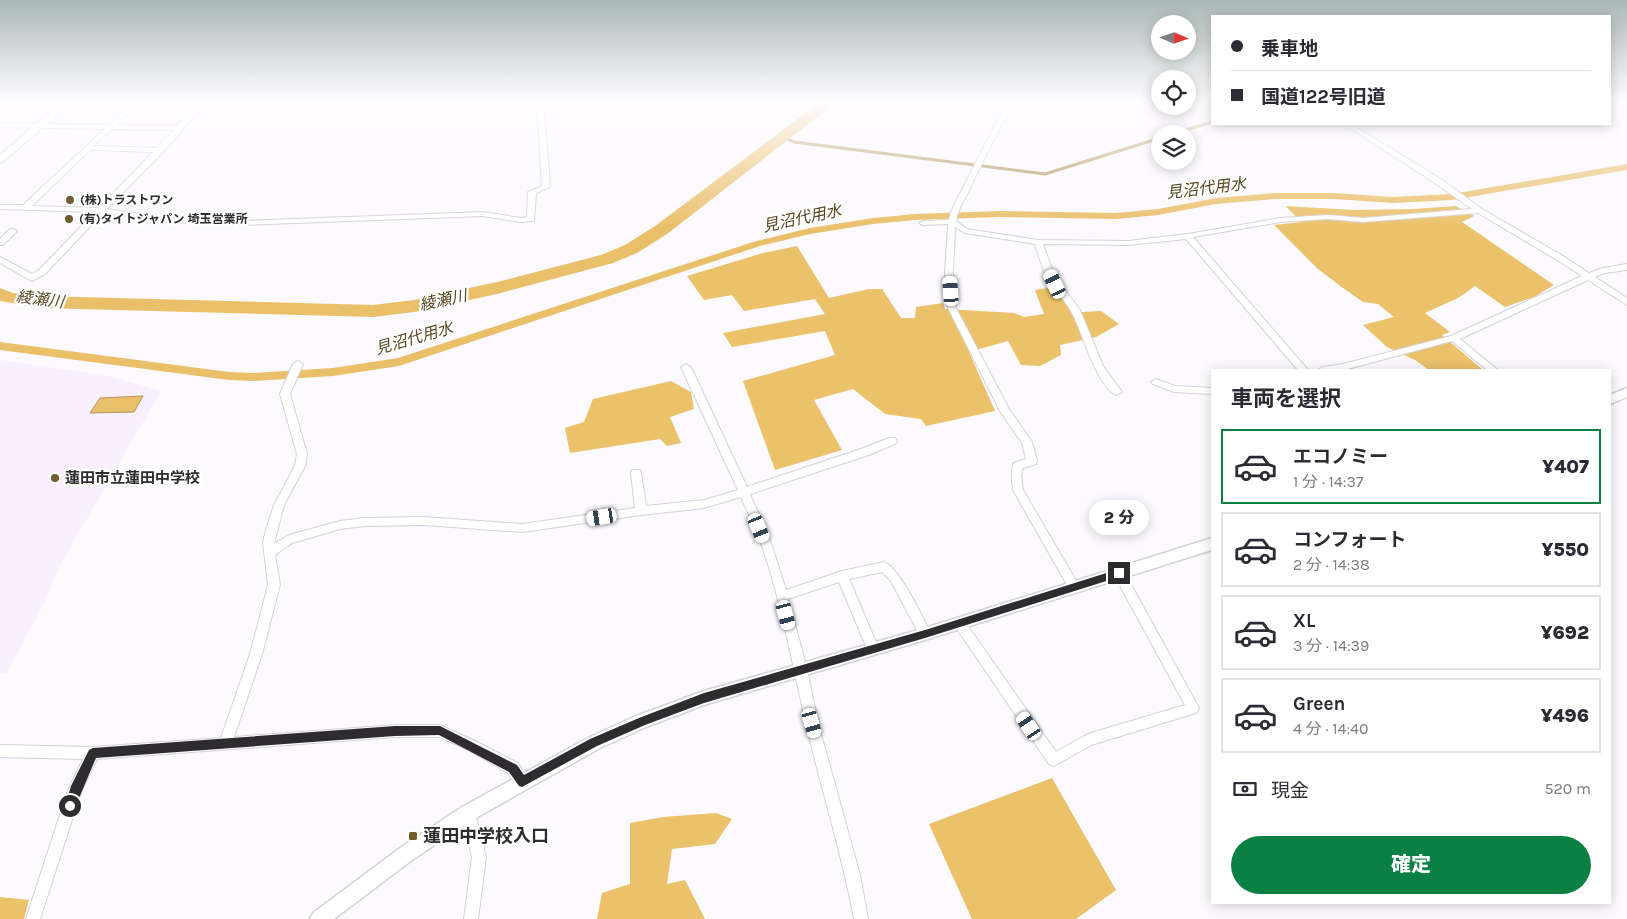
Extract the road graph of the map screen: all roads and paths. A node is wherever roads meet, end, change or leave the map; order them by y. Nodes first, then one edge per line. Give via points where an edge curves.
1 (21, 143) edge
2 (94, 143) edge
3 (166, 143) edge
4 (543, 143) edge
5 (988, 143) edge
6 (1379, 143) edge
7 (89, 148) junction
8 (160, 150) junction
9 (0, 160) edge
10 (0, 207) edge
11 (26, 207) junction
12 (101, 210) junction
13 (1479, 211) junction
14 (954, 217) junction
15 (923, 223) dead end
16 (13, 231) dead end
17 (1188, 236) junction
18 (1038, 242) junction
19 (0, 244) edge
20 (0, 260) edge
21 (1627, 267) edge
22 (1589, 276) junction
23 (1627, 302) edge
24 (1454, 338) junction
25 (296, 367) dead end
26 (686, 367) dead end
27 (1302, 369) edge
28 (1330, 369) edge
29 (1491, 369) edge
30 (1156, 382) dead end
31 (1211, 391) edge
32 (1117, 392) dead end
33 (1625, 394) edge
34 (1611, 400) edge
35 (892, 441) dead end
36 (636, 473) dead end
37 (744, 492) junction
38 (641, 510) junction
39 (1211, 544) edge
40 (269, 553) junction
41 (1119, 573) junction
42 (842, 576) junction
43 (1074, 587) junction
44 (782, 596) junction
45 (959, 623) junction
46 (925, 634) junction
47 (873, 649) junction
48 (801, 669) junction
49 (225, 742) junction
50 (0, 752) edge
51 (93, 753) junction
52 (522, 782) junction
53 (468, 813) junction
54 (33, 919) edge
55 (318, 919) edge
56 (471, 919) edge
57 (861, 919) edge

1 - 9 main road
2 - 7 street
3 - 8 street
4 - 12 street via 546,187 532,192 531,219 483,214 224,223 166,220
5 - 14 street
6 - 13 street
7 - 8 street
7 - 11 street
8 - 12 street
10 - 11 street
11 - 12 street
12 - 20 street via 42,272 32,278
13 - 17 street via 1363,220 1328,217 1280,220
13 - 22 street
14 - 15 street
14 - 18 street via 965,231
14 - 43 street via 949,273 952,308 1005,412 1027,442 1032,461 1018,466 1018,490
16 - 19 street
17 - 18 street via 1128,243
17 - 27 street
18 - 32 street via 1055,284 1080,320 1101,373
21 - 22 street
22 - 23 street
22 - 24 street
24 - 28 street
24 - 29 street
25 - 40 street via 285,394 302,454 297,473 278,505 268,542
26 - 37 street
30 - 31 street via 1174,389
33 - 34 street
35 - 37 street
36 - 38 street
37 - 38 street via 704,504
37 - 44 street via 767,546
38 - 40 street via 522,528 424,521 364,522 289,539
39 - 41 street
40 - 49 street via 274,585 256,654
41 - 43 street
41 - 45 street via 1193,708 1088,740 1054,760
42 - 44 street
42 - 46 street via 884,567 896,578
42 - 47 street
43 - 45 street
44 - 48 street
45 - 46 street
46 - 47 street
47 - 48 street
48 - 52 street via 704,698 642,721
48 - 57 street
49 - 51 street
49 - 52 street via 440,730 513,768
50 - 51 street
51 - 54 street via 75,790
52 - 53 street
53 - 55 street
53 - 56 street via 479,857

